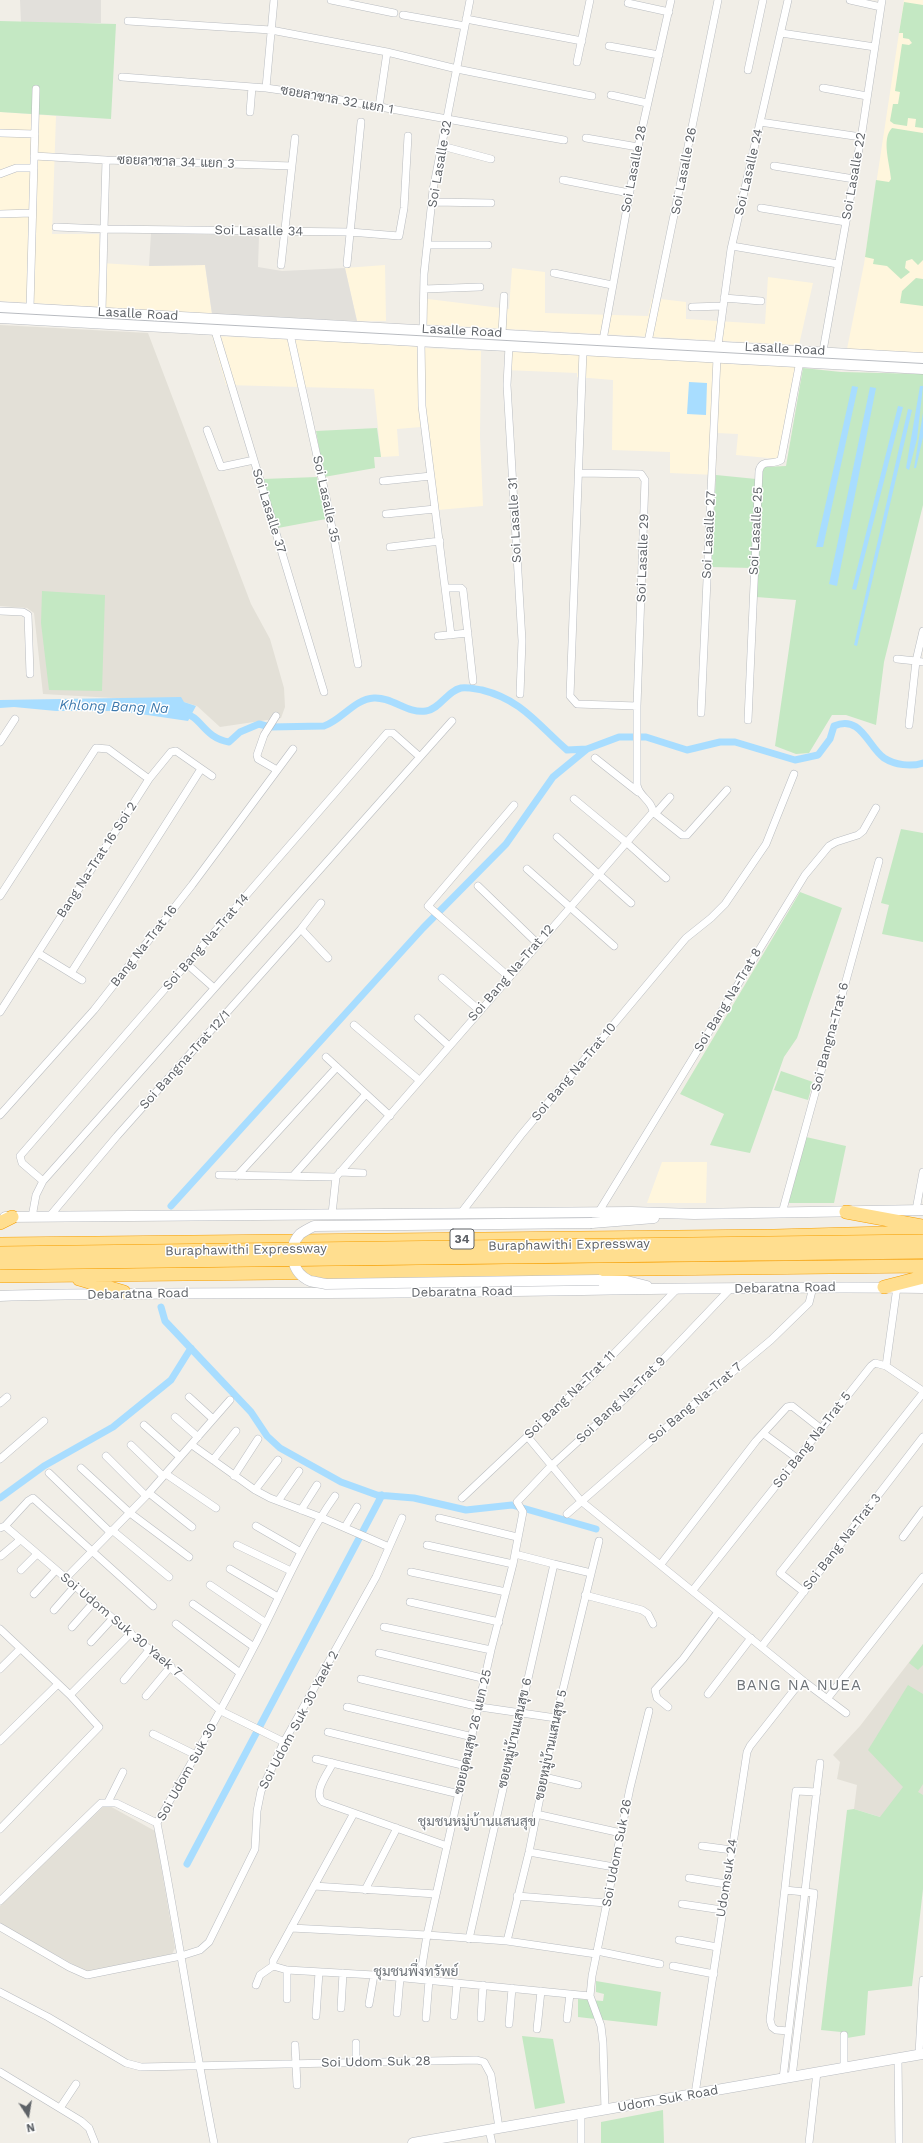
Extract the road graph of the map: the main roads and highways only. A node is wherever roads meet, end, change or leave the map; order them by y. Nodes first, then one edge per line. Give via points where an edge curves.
1 (0, 307) edge
2 (0, 318) edge
3 (423, 329) junction
4 (421, 341) junction
5 (718, 345) junction
6 (717, 358) junction
7 (921, 358) edge
8 (921, 368) edge
9 (920, 1210) edge
10 (846, 1212) junction
11 (691, 1214) junction
12 (6, 1217) edge
13 (0, 1223) edge
14 (923, 1227) edge
15 (923, 1232) edge
16 (923, 1241) edge
17 (0, 1244) edge
18 (923, 1252) edge
19 (0, 1253) edge
20 (0, 1263) edge
21 (923, 1266) edge
22 (0, 1276) edge
23 (66, 1276) junction
24 (923, 1277) edge
25 (891, 1287) junction
26 (923, 1288) edge
27 (662, 1289) junction
28 (124, 1292) junction
29 (0, 1296) edge
30 (921, 2054) edge
31 (413, 2143) edge

1 - 3 main road, Lasalle Road
2 - 4 main road, Lasalle Road
3 - 4 main road
3 - 5 main road, Lasalle Road
4 - 6 main road, Lasalle Road
5 - 6 main road
5 - 7 main road, Lasalle Road
6 - 8 main road, Lasalle Road
7 - 8 main road
9 - 10 main road, 34
10 - 11 main road, 34
10 - 14 highway
11 - 12 main road, 34 via 461,1213
11 - 27 main road, bridge via 592,1223 314,1226 301,1234 294,1245 292,1260 298,1272 310,1280 326,1284 599,1280 627,1281
12 - 13 highway
15 - 17 highway, 34 via 774,1236
16 - 19 highway, Buraphawithi Expressway, bridge
18 - 20 highway, Buraphawithi Expressway, bridge
21 - 23 highway, Debaratna Road
22 - 23 highway, Debaratna Road
23 - 28 highway
24 - 25 highway
25 - 26 main road, Debaratna Road
25 - 27 main road, Debaratna Road
27 - 28 main road, Debaratna Road via 354,1293
28 - 29 main road, Debaratna Road
30 - 31 main road, Udom Suk Road

